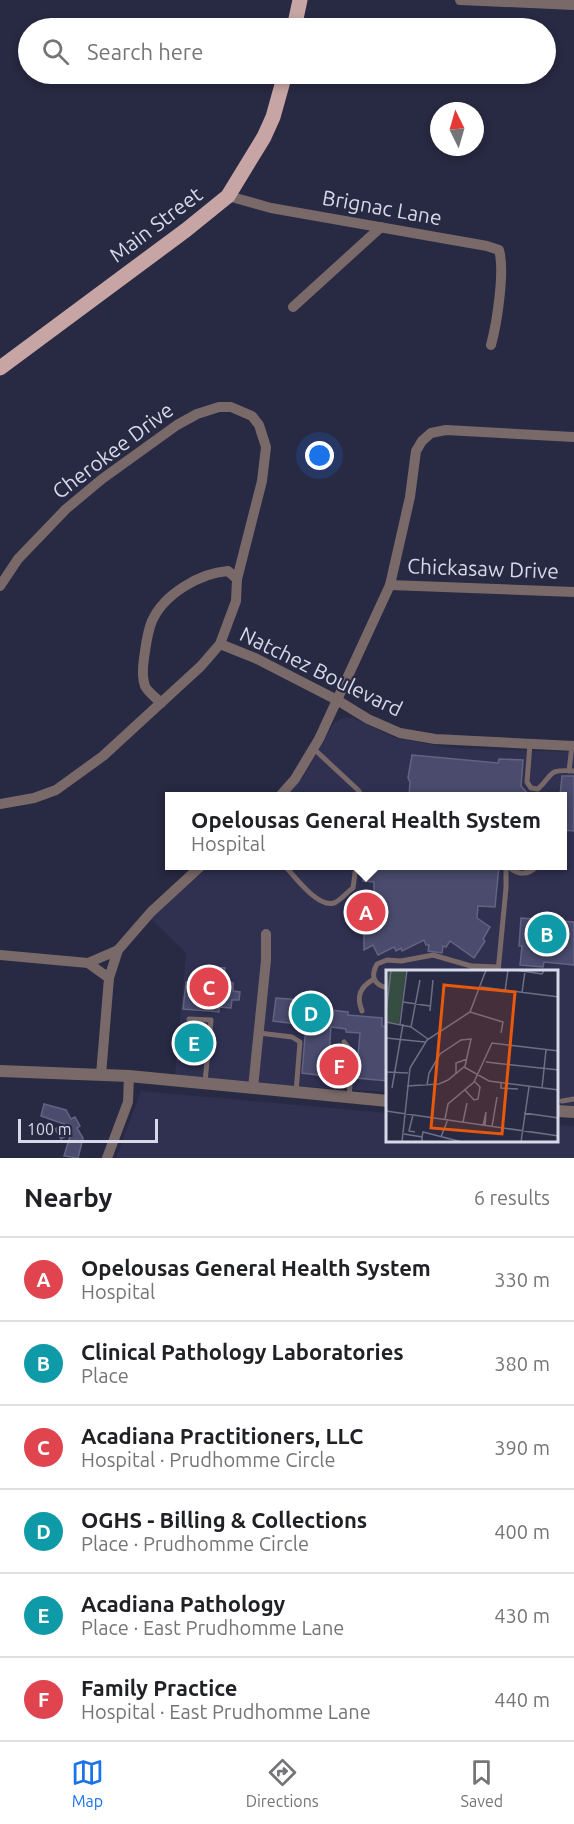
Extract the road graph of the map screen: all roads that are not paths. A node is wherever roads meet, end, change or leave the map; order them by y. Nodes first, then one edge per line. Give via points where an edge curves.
1 (300, 0) edge
2 (460, 0) edge
3 (500, 0) edge
4 (574, 5) edge
5 (296, 18) edge
6 (283, 84) edge
7 (228, 196) junction
8 (381, 227) junction
9 (293, 308) dead end
10 (491, 345) dead end
11 (0, 368) edge
12 (574, 436) edge
13 (237, 579) junction
14 (390, 585) junction
15 (0, 586) edge
16 (574, 592) edge
17 (220, 644) junction
18 (337, 700) junction
19 (161, 703) junction
20 (530, 744) junction
21 (573, 746) edge
22 (314, 749) junction
23 (572, 771) edge
24 (284, 792) edge
25 (359, 792) edge
26 (0, 804) edge
27 (197, 870) edge
28 (289, 870) edge
29 (355, 870) edge
30 (507, 870) edge
31 (513, 870) edge
32 (532, 870) edge
33 (516, 872) junction
34 (506, 888) junction
35 (266, 934) dead end
36 (118, 950) junction
37 (0, 956) edge
38 (88, 963) junction
39 (471, 966) junction
40 (478, 970) edge
41 (498, 970) edge
42 (109, 978) junction
43 (374, 979) junction
44 (386, 988) edge
45 (362, 1011) dead end
46 (189, 1018) dead end
47 (259, 1033) junction
48 (344, 1042) dead end
49 (0, 1071) edge
50 (101, 1075) junction
51 (129, 1076) junction
52 (205, 1084) junction
53 (253, 1088) junction
54 (296, 1093) junction
55 (349, 1097) junction
56 (574, 1099) edge
57 (386, 1101) edge
58 (560, 1106) edge
59 (574, 1112) edge
60 (107, 1158) edge

1 - 5 main road
2 - 3 street
3 - 4 street
6 - 7 main road, Main Street via 269,127
7 - 8 street, Brignac Lane via 271,208
7 - 11 main road, Main Street
8 - 9 street
8 - 10 street, Brignac Lane via 499,250 502,262
12 - 14 street via 446,430 422,441 416,451
13 - 15 street, Cherokee Drive via 262,481 266,447 252,416 231,407 219,407 177,425 84,494 18,559
13 - 17 street, Cherokee Drive via 236,601
13 - 19 street via 228,571 216,572 185,587 153,619 145,653 145,687
14 - 16 street, Chickasaw Drive
14 - 18 street
17 - 18 street, Natchez Boulevard
17 - 19 street, Natchez Boulevard
18 - 20 street, Natchez Boulevard via 400,733 435,739
18 - 22 street
19 - 26 street, Natchez Boulevard via 103,756 56,790
20 - 21 street, Natchez Boulevard
20 - 23 lane via 527,782 531,788 538,789 552,773
21 - 23 lane
22 - 24 street
22 - 25 lane
27 - 36 street via 151,912
28 - 29 lane via 316,898 328,904 353,888
30 - 34 lane
31 - 33 lane
32 - 33 lane
33 - 34 lane
34 - 41 lane
35 - 47 street
36 - 38 street
36 - 42 street
37 - 38 street
38 - 42 street
39 - 40 lane
39 - 41 lane
39 - 43 lane via 433,955 387,960 377,964
42 - 50 street
43 - 44 lane
43 - 45 lane via 366,983 359,996
46 - 52 lane via 211,1020
47 - 53 street
47 - 54 lane via 292,1036 300,1042
48 - 55 lane via 353,1053
49 - 50 street
50 - 51 street
51 - 52 street
51 - 60 street via 128,1102
52 - 53 street
53 - 54 street
54 - 55 street
55 - 57 street
56 - 58 lane
58 - 59 street

